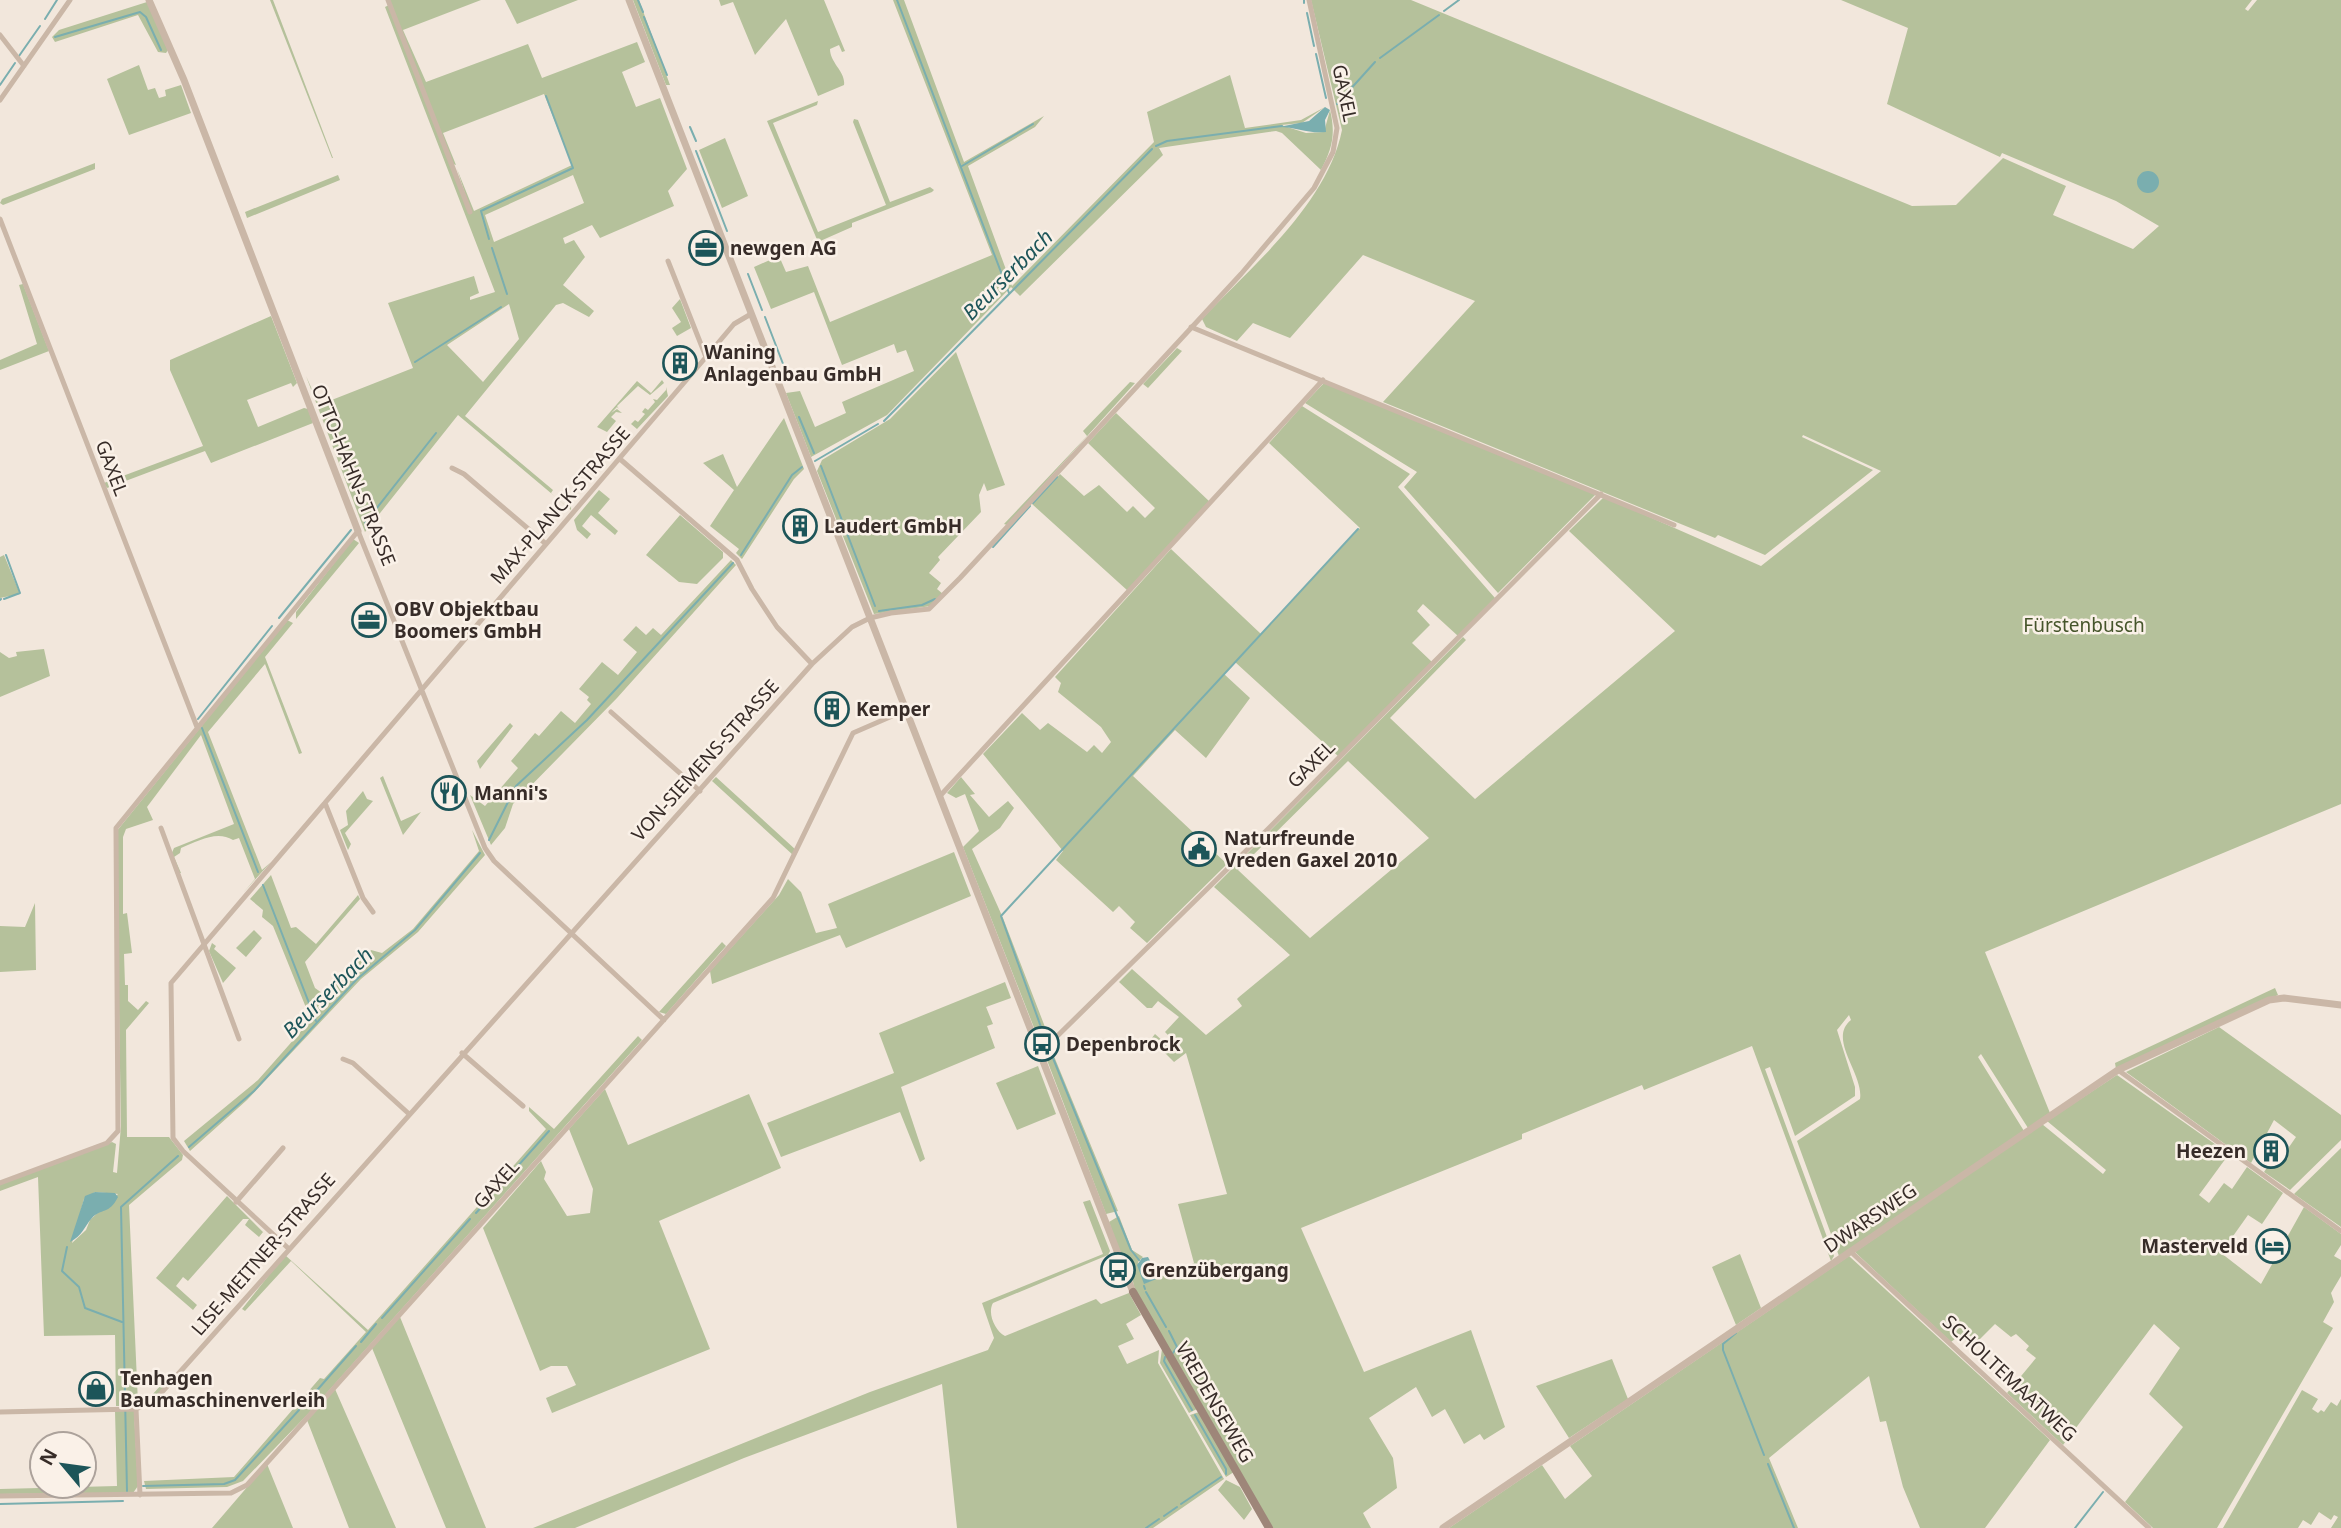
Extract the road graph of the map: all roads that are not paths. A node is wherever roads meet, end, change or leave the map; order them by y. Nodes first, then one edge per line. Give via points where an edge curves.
1 (70, 0) edge
2 (149, 0) edge
3 (388, 0) edge
4 (629, 0) edge
5 (1309, 0) edge
6 (0, 36) edge
7 (24, 66) junction
8 (0, 100) edge
9 (470, 212) dead end
10 (0, 219) edge
11 (668, 261) dead end
12 (751, 314) junction
13 (1191, 327) junction
14 (706, 357) junction
15 (1323, 380) junction
16 (620, 459) junction
17 (452, 468) dead end
18 (1601, 494) junction
19 (1674, 524) dead end
20 (358, 531) junction
21 (546, 544) junction
22 (870, 618) junction
23 (812, 664) junction
24 (422, 690) junction
25 (906, 709) junction
26 (611, 712) dead end
27 (197, 727) junction
28 (700, 790) junction
29 (940, 796) junction
30 (325, 803) junction
31 (161, 828) dead end
32 (373, 912) dead end
33 (571, 932) junction
34 (205, 944) junction
35 (2341, 1005) edge
36 (664, 1020) junction
37 (239, 1039) dead end
38 (462, 1053) junction
39 (1040, 1053) junction
40 (343, 1059) dead end
41 (2118, 1070) junction
42 (523, 1106) dead end
43 (408, 1113) junction
44 (283, 1148) dead end
45 (0, 1183) edge
46 (236, 1202) junction
47 (2341, 1231) edge
48 (288, 1248) junction
49 (1850, 1251) junction
50 (1133, 1292) joint
51 (133, 1409) junction
52 (0, 1412) edge
53 (140, 1495) junction
54 (0, 1496) edge
55 (1269, 1528) edge
56 (1443, 1528) edge
57 (2148, 1528) edge

1 - 7 street
2 - 20 street, OTTO-HAHN-STRASSE
3 - 9 street
4 - 12 street
5 - 13 street, GAXEL via 1338,140 1314,188 1288,222
6 - 7 street
7 - 8 street
10 - 27 street, GAXEL
11 - 14 street
12 - 14 street, MAX-PLANCK-STRASSE via 734,324
12 - 22 street
13 - 15 street
13 - 22 street, GAXEL via 933,606
14 - 16 street, MAX-PLANCK-STRASSE
15 - 18 street
15 - 29 street
16 - 21 street, MAX-PLANCK-STRASSE
16 - 23 street via 737,559 771,618
17 - 21 street
18 - 19 street
18 - 39 street, GAXEL
20 - 24 street, OTTO-HAHN-STRASSE
20 - 27 street
21 - 24 street, MAX-PLANCK-STRASSE
22 - 23 street, VON-SIEMENS-STRASSE via 842,635
22 - 25 street
23 - 28 street, VON-SIEMENS-STRASSE
24 - 30 street, MAX-PLANCK-STRASSE
24 - 33 street, OTTO-HAHN-STRASSE via 485,848
25 - 29 street
25 - 36 street, GAXEL via 853,733 777,893
26 - 28 street
27 - 45 street via 115,833 118,1131 107,1143
28 - 33 street, VON-SIEMENS-STRASSE
29 - 39 street
30 - 32 street via 363,898
30 - 34 street, MAX-PLANCK-STRASSE
31 - 34 street
33 - 36 street, OTTO-HAHN-STRASSE
33 - 38 street, LISE-MEITNER-STRASSE
34 - 37 street
34 - 46 street, MAX-PLANCK-STRASSE via 170,989 172,1134 183,1151
35 - 41 street, DWARSWEG via 2269,1000
36 - 53 street, GAXEL via 247,1485 231,1493
38 - 42 street
38 - 43 street, LISE-MEITNER-STRASSE
39 - 50 street
40 - 43 street
41 - 47 street
41 - 49 street, DWARSWEG
43 - 48 street, LISE-MEITNER-STRASSE
44 - 46 street
46 - 48 street, MAX-PLANCK-STRASSE
48 - 51 street, LISE-MEITNER-STRASSE via 158,1397 148,1406
49 - 56 street, DWARSWEG
49 - 57 street, SCHOLTEMAATWEG
50 - 55 main road, VREDENSEWEG
51 - 52 street
51 - 53 street
53 - 54 street, GAXEL

